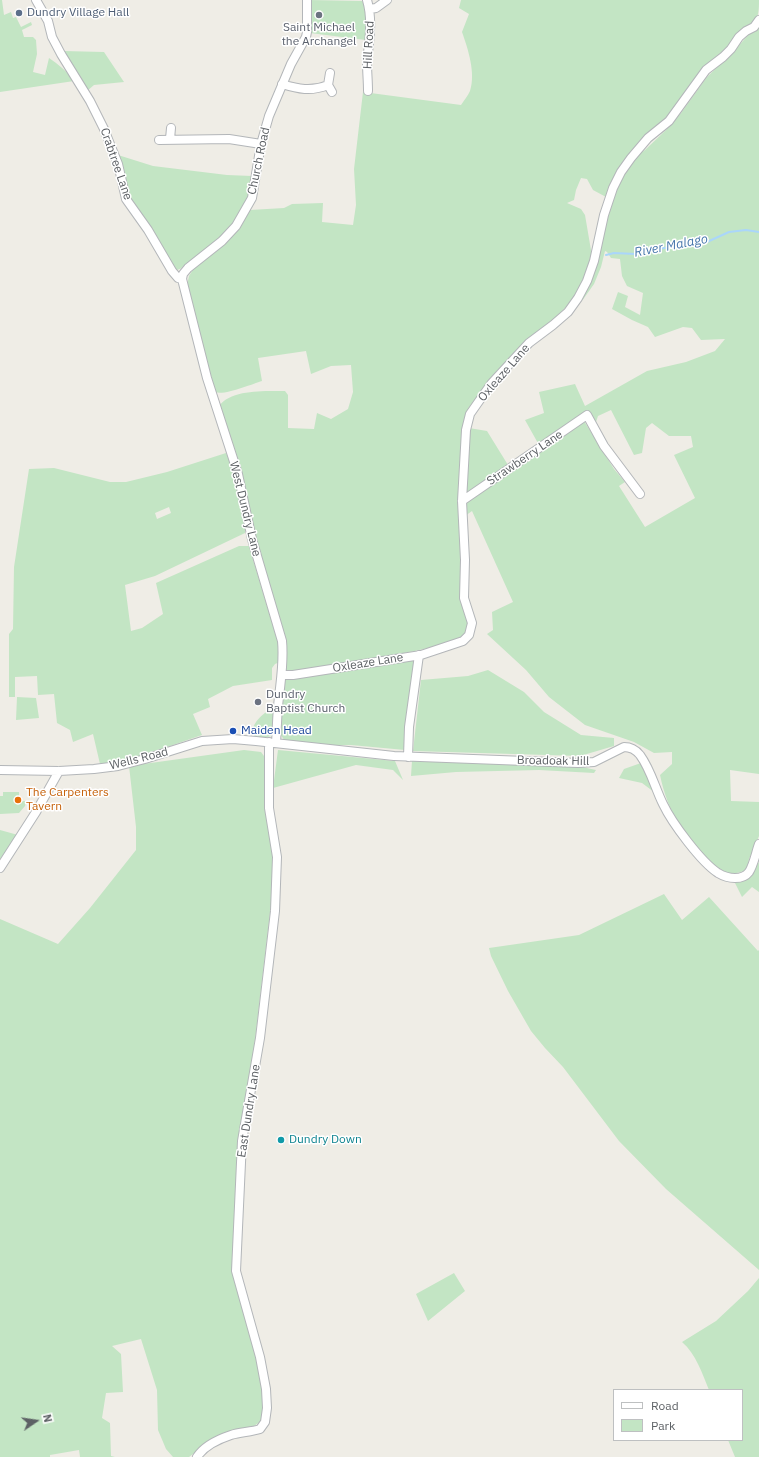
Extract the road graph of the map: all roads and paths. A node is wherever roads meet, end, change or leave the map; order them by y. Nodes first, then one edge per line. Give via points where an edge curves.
1 (36, 0) edge
2 (307, 0) edge
3 (367, 0) edge
4 (387, 0) edge
5 (370, 9) junction
6 (759, 20) edge
7 (330, 73) dead end
8 (282, 84) junction
9 (368, 91) dead end
10 (171, 128) dead end
11 (170, 139) junction
12 (159, 140) dead end
13 (261, 144) junction
14 (182, 279) junction
15 (640, 494) dead end
16 (462, 501) junction
17 (419, 655) junction
18 (282, 675) junction
19 (273, 743) junction
20 (408, 757) junction
21 (0, 770) edge
22 (59, 771) junction
23 (759, 844) edge
24 (0, 868) edge
25 (197, 1457) edge

1 - 14 street, Crabtree Lane via 48,21 52,37 104,129 118,164 126,199 172,271
2 - 8 street, Church Road via 306,37
3 - 5 street, Hill Road
4 - 5 street
5 - 9 street, Hill Road
6 - 16 street, Oxleaze Lane via 754,27 739,37 723,57 706,70 668,122 648,138 631,158 613,188 594,261 578,298 554,325 529,343 476,404 470,414 466,430
7 - 8 street via 330,88 311,90
8 - 13 street, Church Road
10 - 11 street
11 - 12 street
11 - 13 street via 229,139
13 - 14 street, Church Road via 249,206 236,226 222,241 188,268
14 - 18 street, West Dundry Lane via 207,378 238,474 252,539 282,642
15 - 16 street, Strawberry Lane via 604,446 587,415
16 - 17 street, Oxleaze Lane via 464,598 472,623 471,630 462,641
17 - 18 street, Oxleaze Lane
17 - 20 street via 409,727
18 - 19 street, West Dundry Lane
19 - 20 street, Broadoak Hill
19 - 22 street, Wells Road via 233,739 202,741 118,766
19 - 25 street, East Dundry Lane via 269,808 277,857 275,911 260,1038 242,1141 236,1271 260,1356 267,1408 265,1422 260,1429 232,1434 207,1446
20 - 23 street, Broadoak Hill via 586,763 604,758 619,748 629,747 639,754 649,770 676,827 717,872 734,878 748,873
21 - 22 street, Wells Road
22 - 24 street

